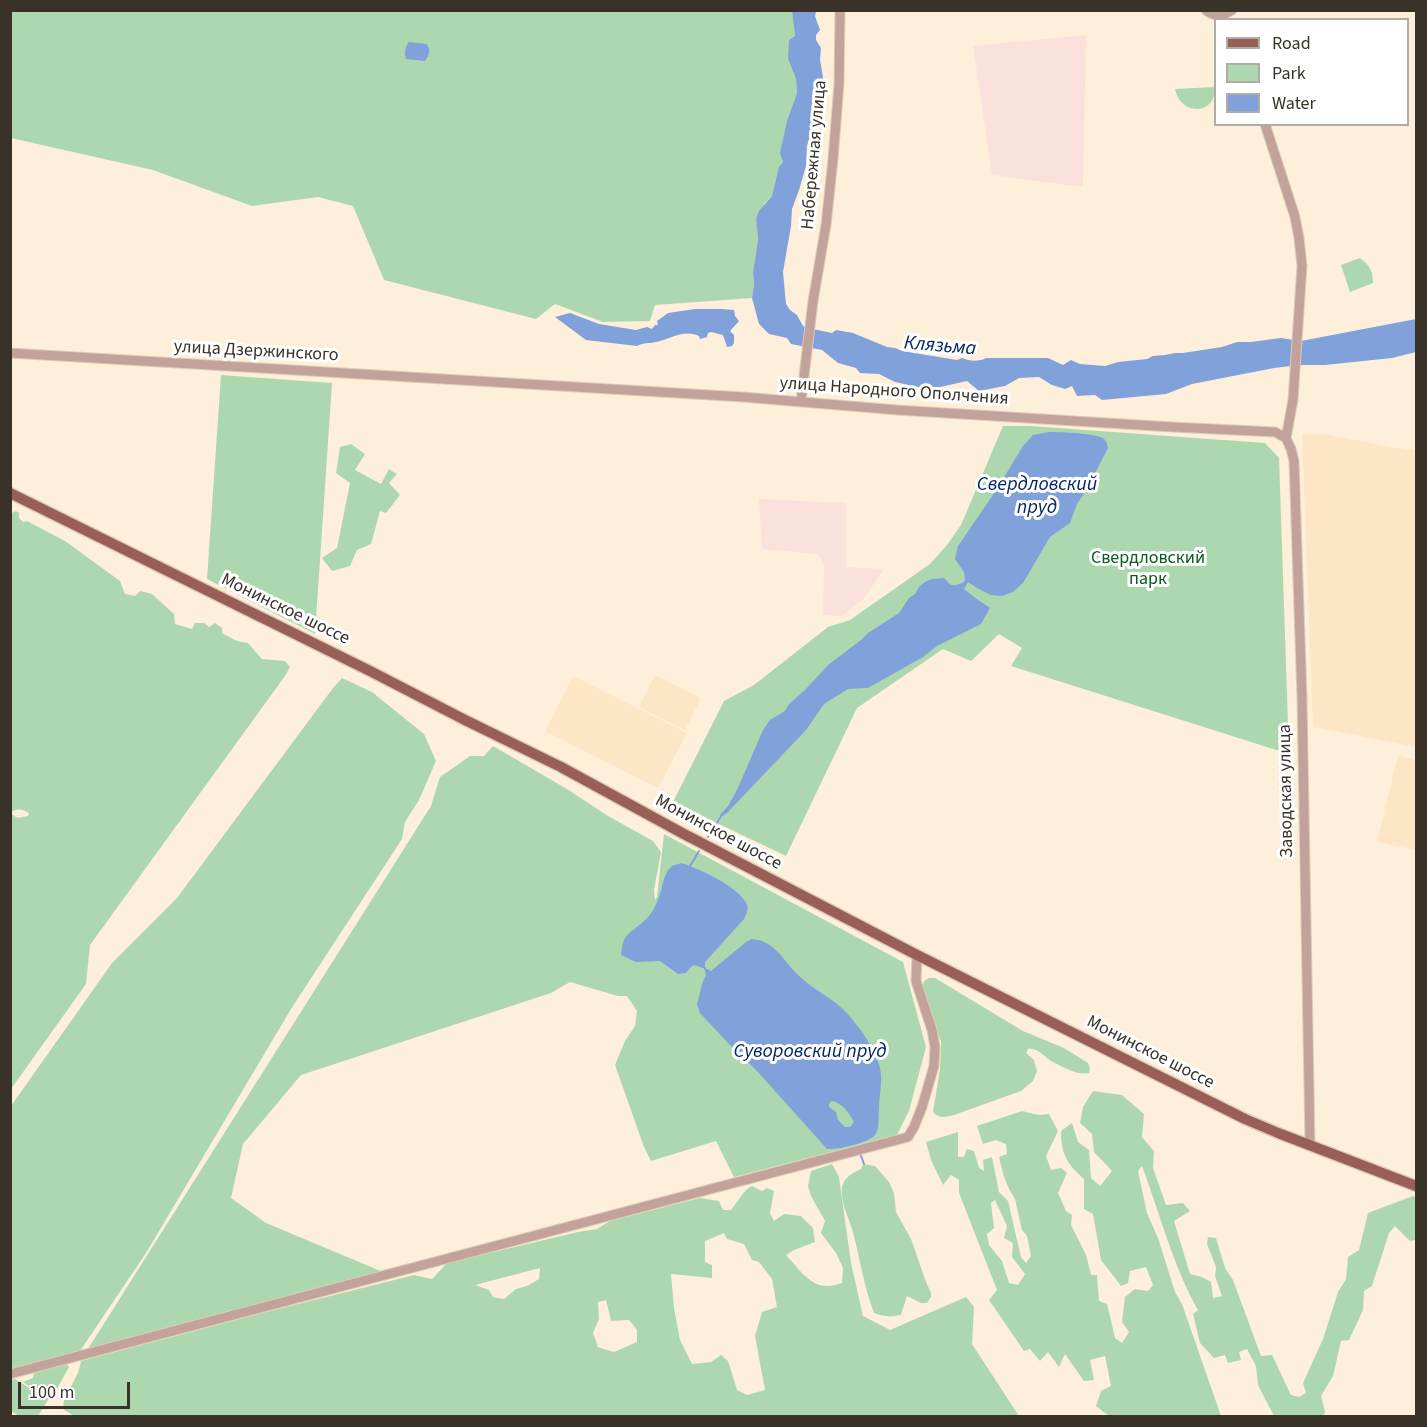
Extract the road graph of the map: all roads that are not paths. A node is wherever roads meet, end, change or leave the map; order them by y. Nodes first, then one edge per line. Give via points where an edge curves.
1 (840, 10) edge
2 (1206, 10) edge
3 (1228, 15) edge
4 (1266, 126) edge
5 (10, 353) edge
6 (499, 383) joint
7 (801, 401) junction
8 (1286, 438) junction
9 (10, 493) edge
10 (917, 955) junction
11 (1310, 1145) junction
12 (1416, 1186) edge
13 (10, 1374) edge

1 - 7 street, Набережная улица via 833,159
2 - 3 street
4 - 8 street via 1295,217 1302,266 1293,400
5 - 6 street, улица Дзержинского
6 - 7 street, улица Народного Ополчения
7 - 8 street, улица Народного Ополчения via 1275,432
8 - 11 street, Заводская улица via 1294,461 1298,574
9 - 10 main road, Монинское шоссе via 561,767
10 - 11 main road, Монинское шоссе via 1245,1119
10 - 13 street via 916,981 935,1047 922,1107 908,1137
11 - 12 main road, Монинское шоссе

